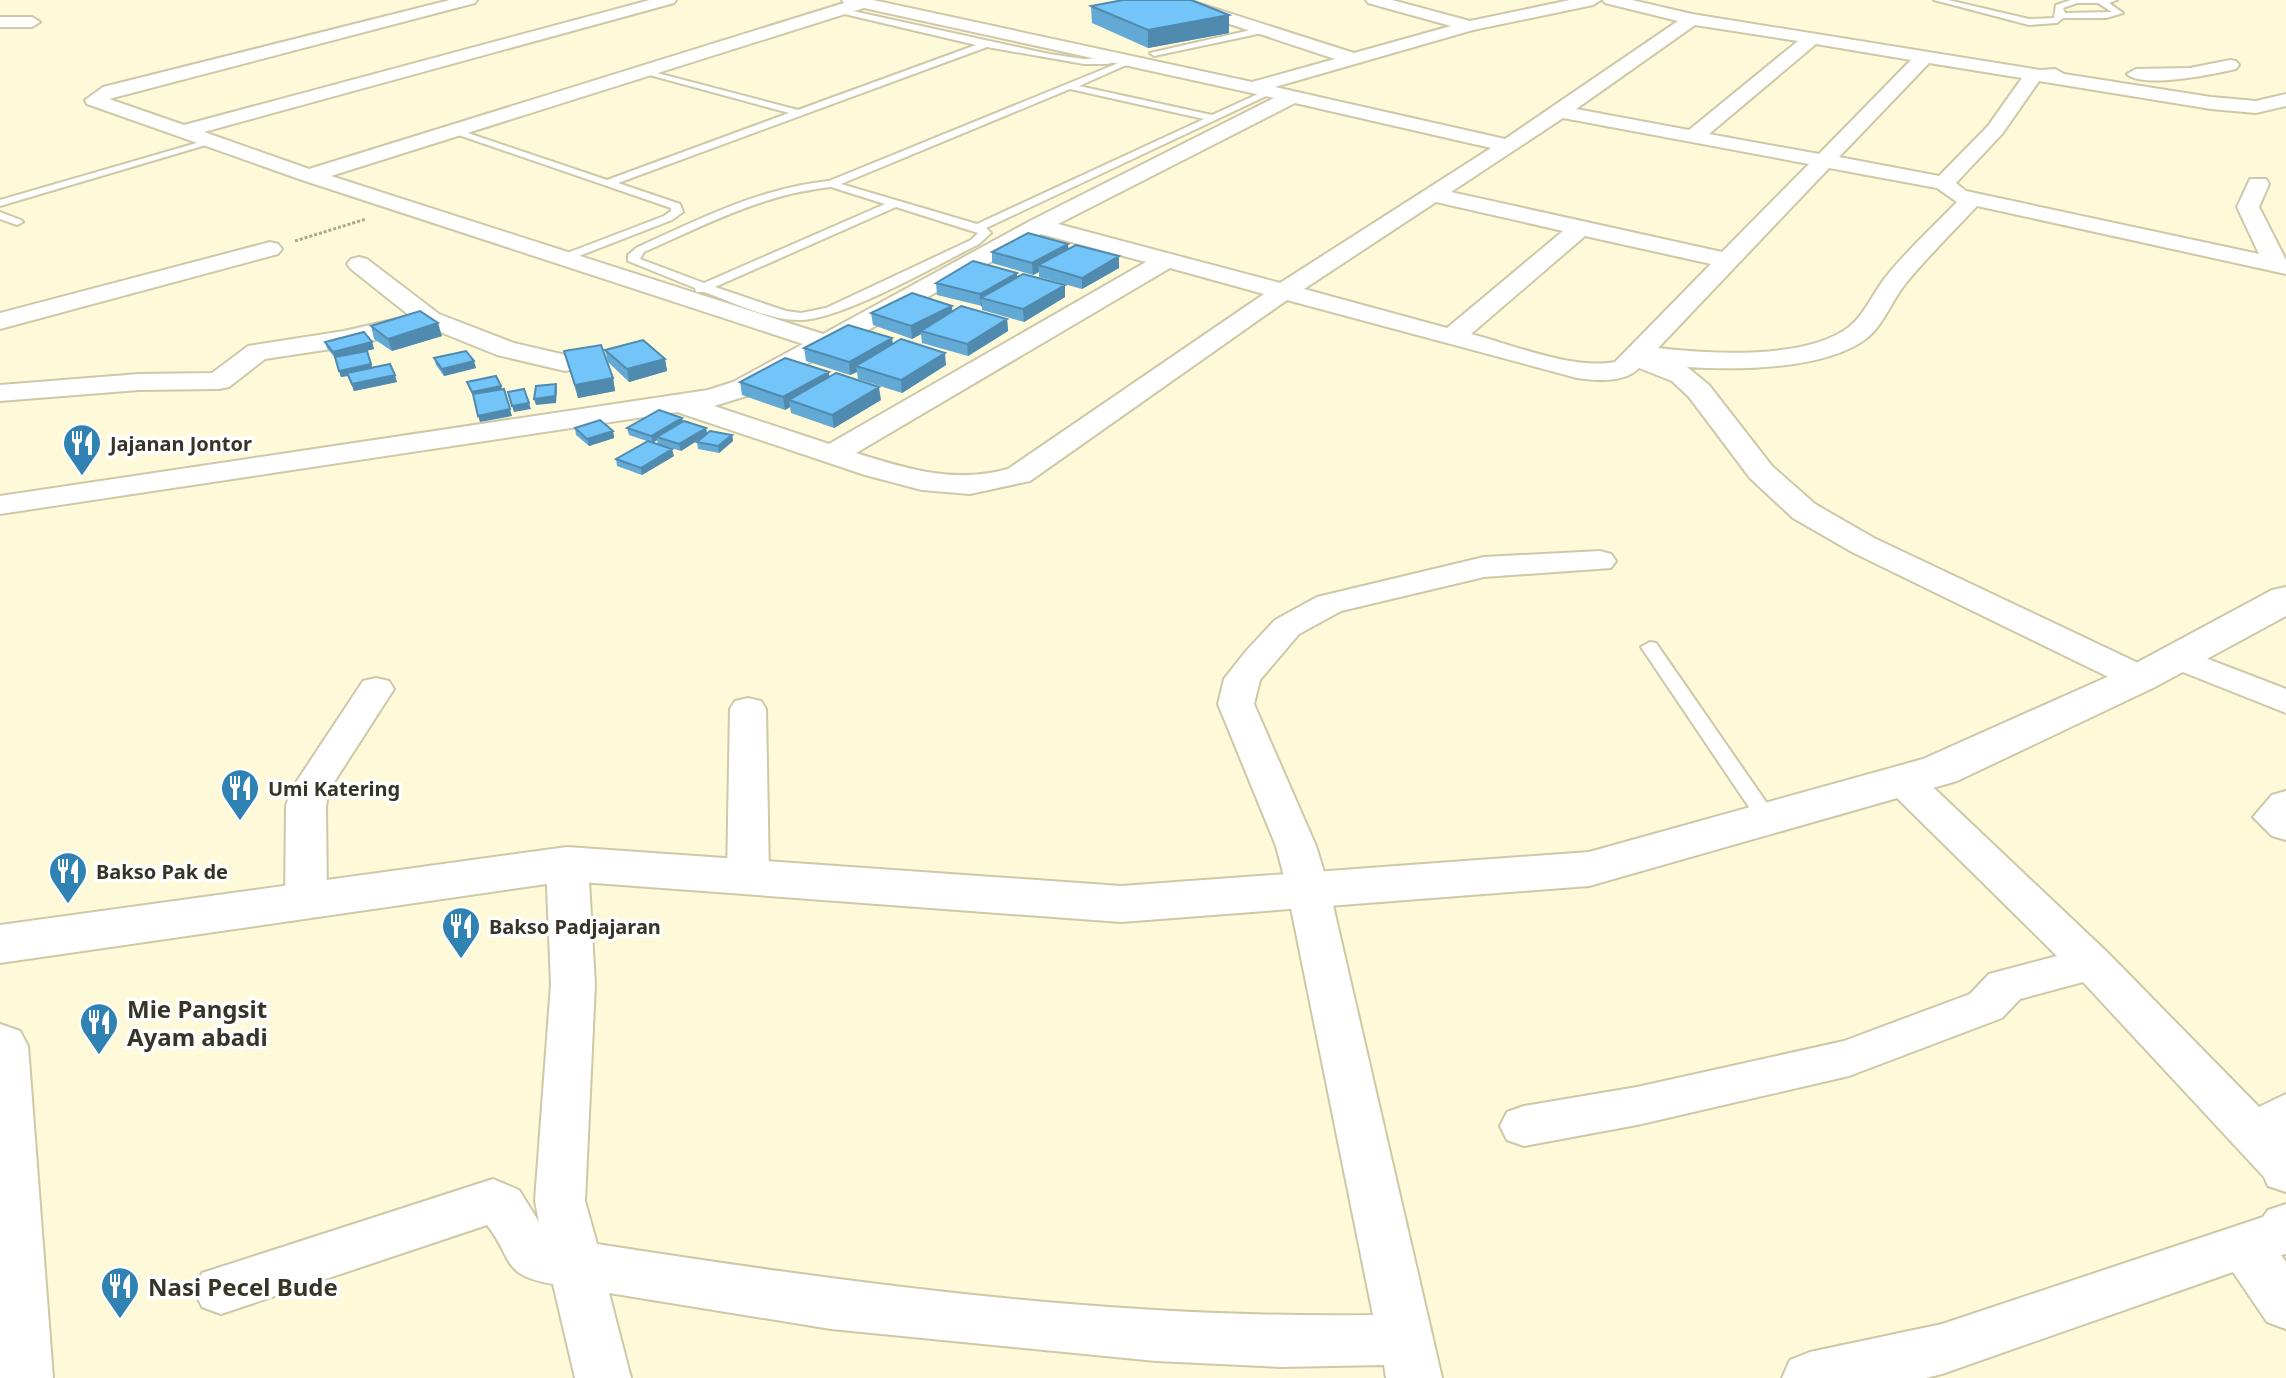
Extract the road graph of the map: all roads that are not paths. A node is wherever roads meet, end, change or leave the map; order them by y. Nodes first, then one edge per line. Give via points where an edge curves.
1 (469, 0) edge
2 (668, 0) edge
3 (1172, 0) edge
4 (1374, 0) edge
5 (1611, 0) edge
6 (1938, 0) edge
7 (2113, 0) edge
8 (1580, 1) edge
9 (2101, 1) edge
10 (850, 4) edge
11 (2061, 15) junction
12 (1692, 19) junction
13 (0, 22) edge
14 (32, 22) dead end
15 (1470, 26) junction
16 (1264, 30) junction
17 (348, 31) junction
18 (376, 39) dead end
19 (1812, 39) junction
20 (984, 45) junction
21 (419, 52) dead end
22 (1154, 53) edge
23 (1924, 57) junction
24 (1354, 59) junction
25 (447, 60) junction
26 (1124, 61) junction
27 (2230, 65) dead end
28 (645, 71) junction
29 (2033, 76) junction
30 (1072, 87) junction
31 (1274, 91) junction
32 (2286, 100) edge
33 (1560, 112) junction
34 (798, 113) junction
35 (1212, 118) junction
36 (452, 131) junction
37 (182, 132) junction
38 (1693, 137) junction
39 (211, 142) junction
40 (1508, 146) junction
41 (1824, 163) junction
42 (309, 176) junction
43 (608, 183) junction
44 (1944, 183) junction
45 (831, 184) junction
46 (2258, 184) dead end
47 (1434, 195) junction
48 (1972, 199) junction
49 (0, 203) edge
50 (895, 203) junction
51 (0, 215) edge
52 (17, 222) dead end
53 (1038, 226) junction
54 (978, 228) junction
55 (1579, 229) junction
56 (270, 249) road end
57 (566, 257) junction
58 (1167, 260) junction
59 (1729, 261) junction
60 (359, 264) dead end
61 (2281, 266) edge
62 (694, 292) junction
63 (1283, 292) junction
64 (430, 319) junction
65 (0, 321) edge
66 (1453, 336) junction
67 (823, 342) junction
68 (1636, 355) junction
69 (565, 363) edge
70 (0, 393) edge
71 (681, 404) junction
72 (833, 454) junction
73 (0, 505) edge
74 (1600, 561) dead end
75 (2280, 607) edge
76 (1650, 647) dead end
77 (2158, 668) junction
78 (376, 689) dead end
79 (2286, 702) edge
80 (748, 709) dead end
81 (1904, 782) junction
82 (2286, 804) edge
83 (1768, 820) junction
84 (2286, 827) edge
85 (567, 864) junction
86 (748, 877) junction
87 (1308, 888) junction
88 (306, 901) junction
89 (0, 944) edge
90 (2092, 964) junction
91 (2, 1084) edge
92 (2271, 1124) edge
93 (1524, 1126) dead end
94 (2286, 1171) edge
95 (2265, 1236) edge
96 (575, 1265) junction
97 (221, 1290) dead end
98 (2286, 1305) edge
99 (9, 1317) edge
100 (1410, 1359) edge
101 (19, 1378) edge
102 (603, 1378) edge
103 (1810, 1378) edge

1 - 17 street
2 - 25 street
3 - 16 street
4 - 15 street
5 - 12 street
6 - 11 lane via 2029,22 2057,20
7 - 9 lane
8 - 15 street
9 - 11 lane via 2067,3 2059,7
9 - 11 lane via 2119,13
10 - 20 lane
10 - 26 street
10 - 28 street
12 - 19 street
12 - 33 street
13 - 14 street
15 - 24 street
16 - 22 lane
16 - 24 street
17 - 18 street
17 - 37 street via 110,91 94,100
19 - 23 street
19 - 38 street
20 - 26 lane via 1083,62
20 - 34 lane
21 - 25 street
23 - 29 street
23 - 41 street
24 - 31 street
25 - 37 street
26 - 30 lane
26 - 31 street
27 - 29 street via 2177,74 2100,70
28 - 34 lane
28 - 36 street
29 - 32 street via 2231,106
29 - 44 street via 1995,130
30 - 35 lane
30 - 45 lane
31 - 35 lane
31 - 40 street
31 - 53 street
33 - 38 street
33 - 40 street
34 - 43 lane
35 - 54 lane
36 - 42 street
36 - 43 lane
37 - 39 street
38 - 41 street
39 - 42 street
39 - 49 lane
40 - 47 street
41 - 44 street
41 - 59 street
42 - 57 street
43 - 57 lane via 676,206 677,212
44 - 48 street
45 - 50 lane
45 - 62 lane via 781,192 634,255 634,261
46 - 61 street via 2248,207
47 - 55 street
47 - 63 street
48 - 61 street
48 - 68 street via 1897,279 1857,333 1813,350 1721,361
50 - 54 lane
50 - 62 lane
51 - 52 lane
53 - 58 street
53 - 67 street
54 - 62 lane via 985,233 975,242 816,315 784,315
55 - 59 street
55 - 66 street
56 - 65 street
57 - 62 street
58 - 63 street
58 - 72 street
59 - 68 street
60 - 64 street
62 - 67 street
63 - 66 street
63 - 72 street via 1003,482 950,486 909,480
64 - 69 street via 506,349
64 - 70 street via 257,352 219,381
66 - 68 street via 1588,372 1624,368
67 - 71 street via 743,388
68 - 77 street via 1682,375 1761,472 1804,511 1863,545
71 - 72 street
71 - 73 street
74 - 87 street via 1484,567 1329,604 1287,627 1258,658 1242,679 1236,704 1296,846
75 - 77 street
76 - 83 lane
77 - 79 street
77 - 81 street
78 - 88 street via 310,790
80 - 86 street
81 - 83 street
81 - 90 street
82 - 84 street via 2273,817
83 - 87 street via 1589,869
85 - 86 street
85 - 88 street
85 - 96 street via 573,984 560,1201
86 - 87 street via 1121,904
87 - 100 street
88 - 89 street
90 - 92 street
90 - 93 street via 2005,986 1986,1006 1849,1058
91 - 99 street
92 - 94 street
95 - 98 street
95 - 103 street via 1942,1349
96 - 97 street via 529,1253 503,1206 488,1201
96 - 100 street via 831,1305 1156,1336 1280,1342
96 - 102 street
99 - 101 street

